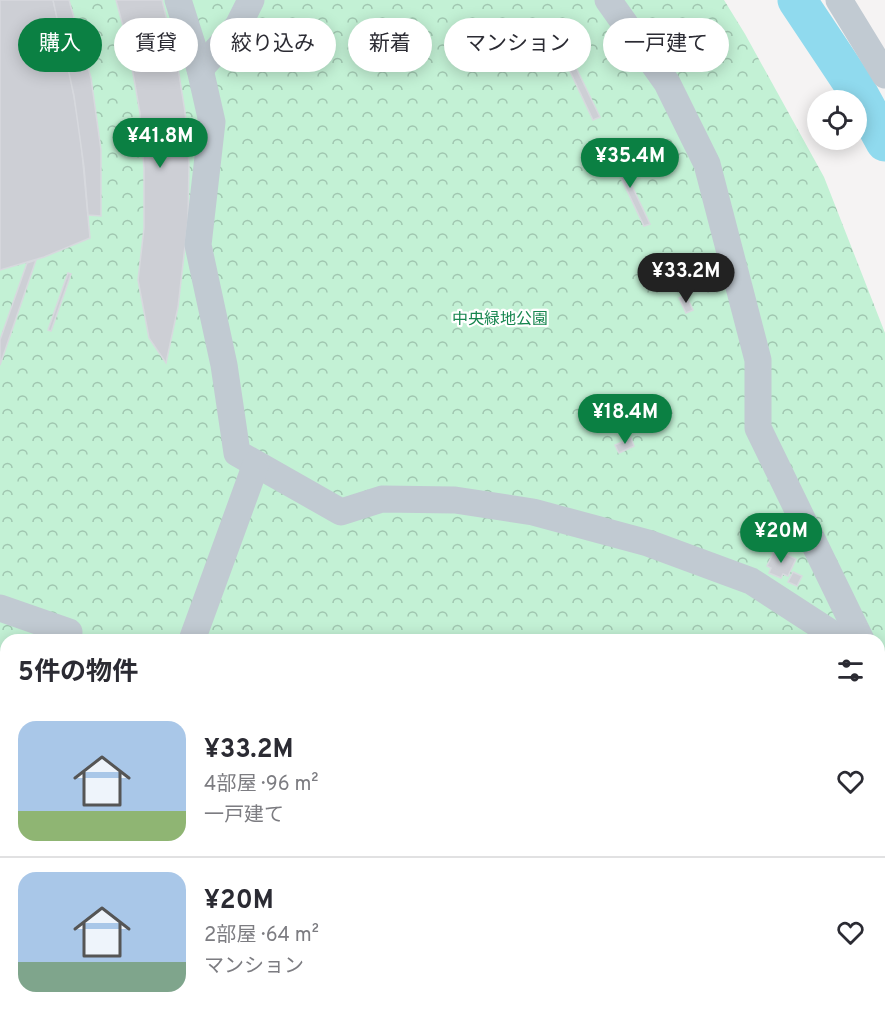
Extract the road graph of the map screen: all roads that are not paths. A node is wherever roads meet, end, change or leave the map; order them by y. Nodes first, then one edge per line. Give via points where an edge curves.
1 (178, 0) edge
2 (251, 0) edge
3 (608, 0) edge
4 (839, 0) edge
5 (200, 69) junction
6 (885, 75) edge
7 (256, 464) junction
8 (0, 608) edge
9 (68, 634) edge
10 (194, 634) edge
11 (843, 634) edge
12 (850, 634) edge

1 - 5 street
2 - 5 street via 238,26
3 - 12 street via 667,83 707,164 759,360 758,428 787,485
4 - 6 street
5 - 7 street via 212,122 198,245 224,365 237,453
7 - 10 street
7 - 11 street via 341,512 382,499 455,500 533,512 648,543 751,581
8 - 9 street

